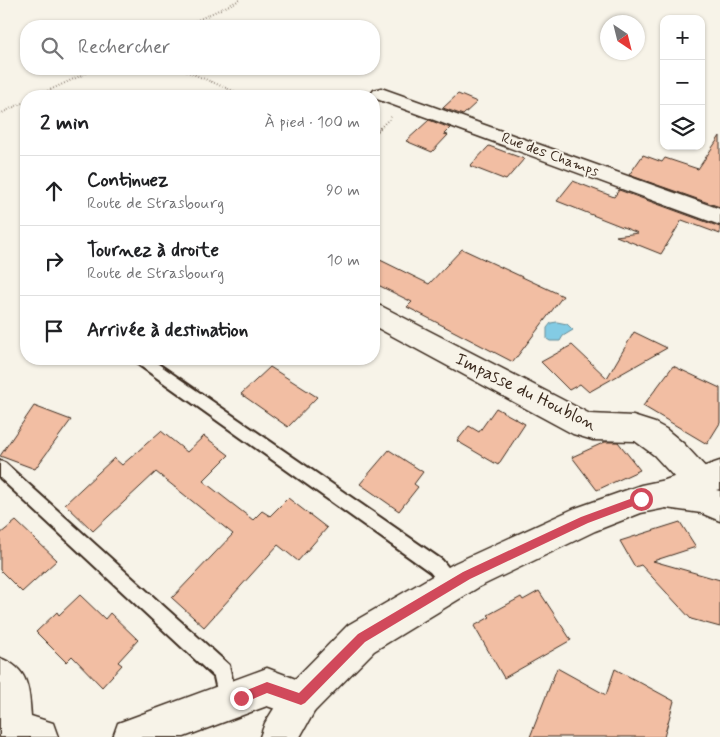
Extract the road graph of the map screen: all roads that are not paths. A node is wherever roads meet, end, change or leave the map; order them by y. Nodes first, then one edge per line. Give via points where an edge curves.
1 (380, 94) dead end
2 (720, 217) edge
3 (380, 317) edge
4 (150, 365) edge
5 (0, 468) edge
6 (709, 478) edge
7 (665, 494) junction
8 (720, 506) edge
9 (451, 584) junction
10 (0, 676) edge
11 (301, 699) junction
12 (228, 703) junction
13 (17, 733) edge
14 (132, 737) edge
15 (279, 737) edge

1 - 2 street, Rue des Champs
3 - 6 street, Impasse du Houblon via 583,425 595,429 634,428 652,435
4 - 9 lane via 436,566
5 - 12 lane via 222,672
6 - 7 street
7 - 8 street
7 - 9 street via 641,499 584,520
9 - 11 street via 361,638
10 - 13 street via 10,688
11 - 12 street via 267,687
11 - 15 street
12 - 14 street

